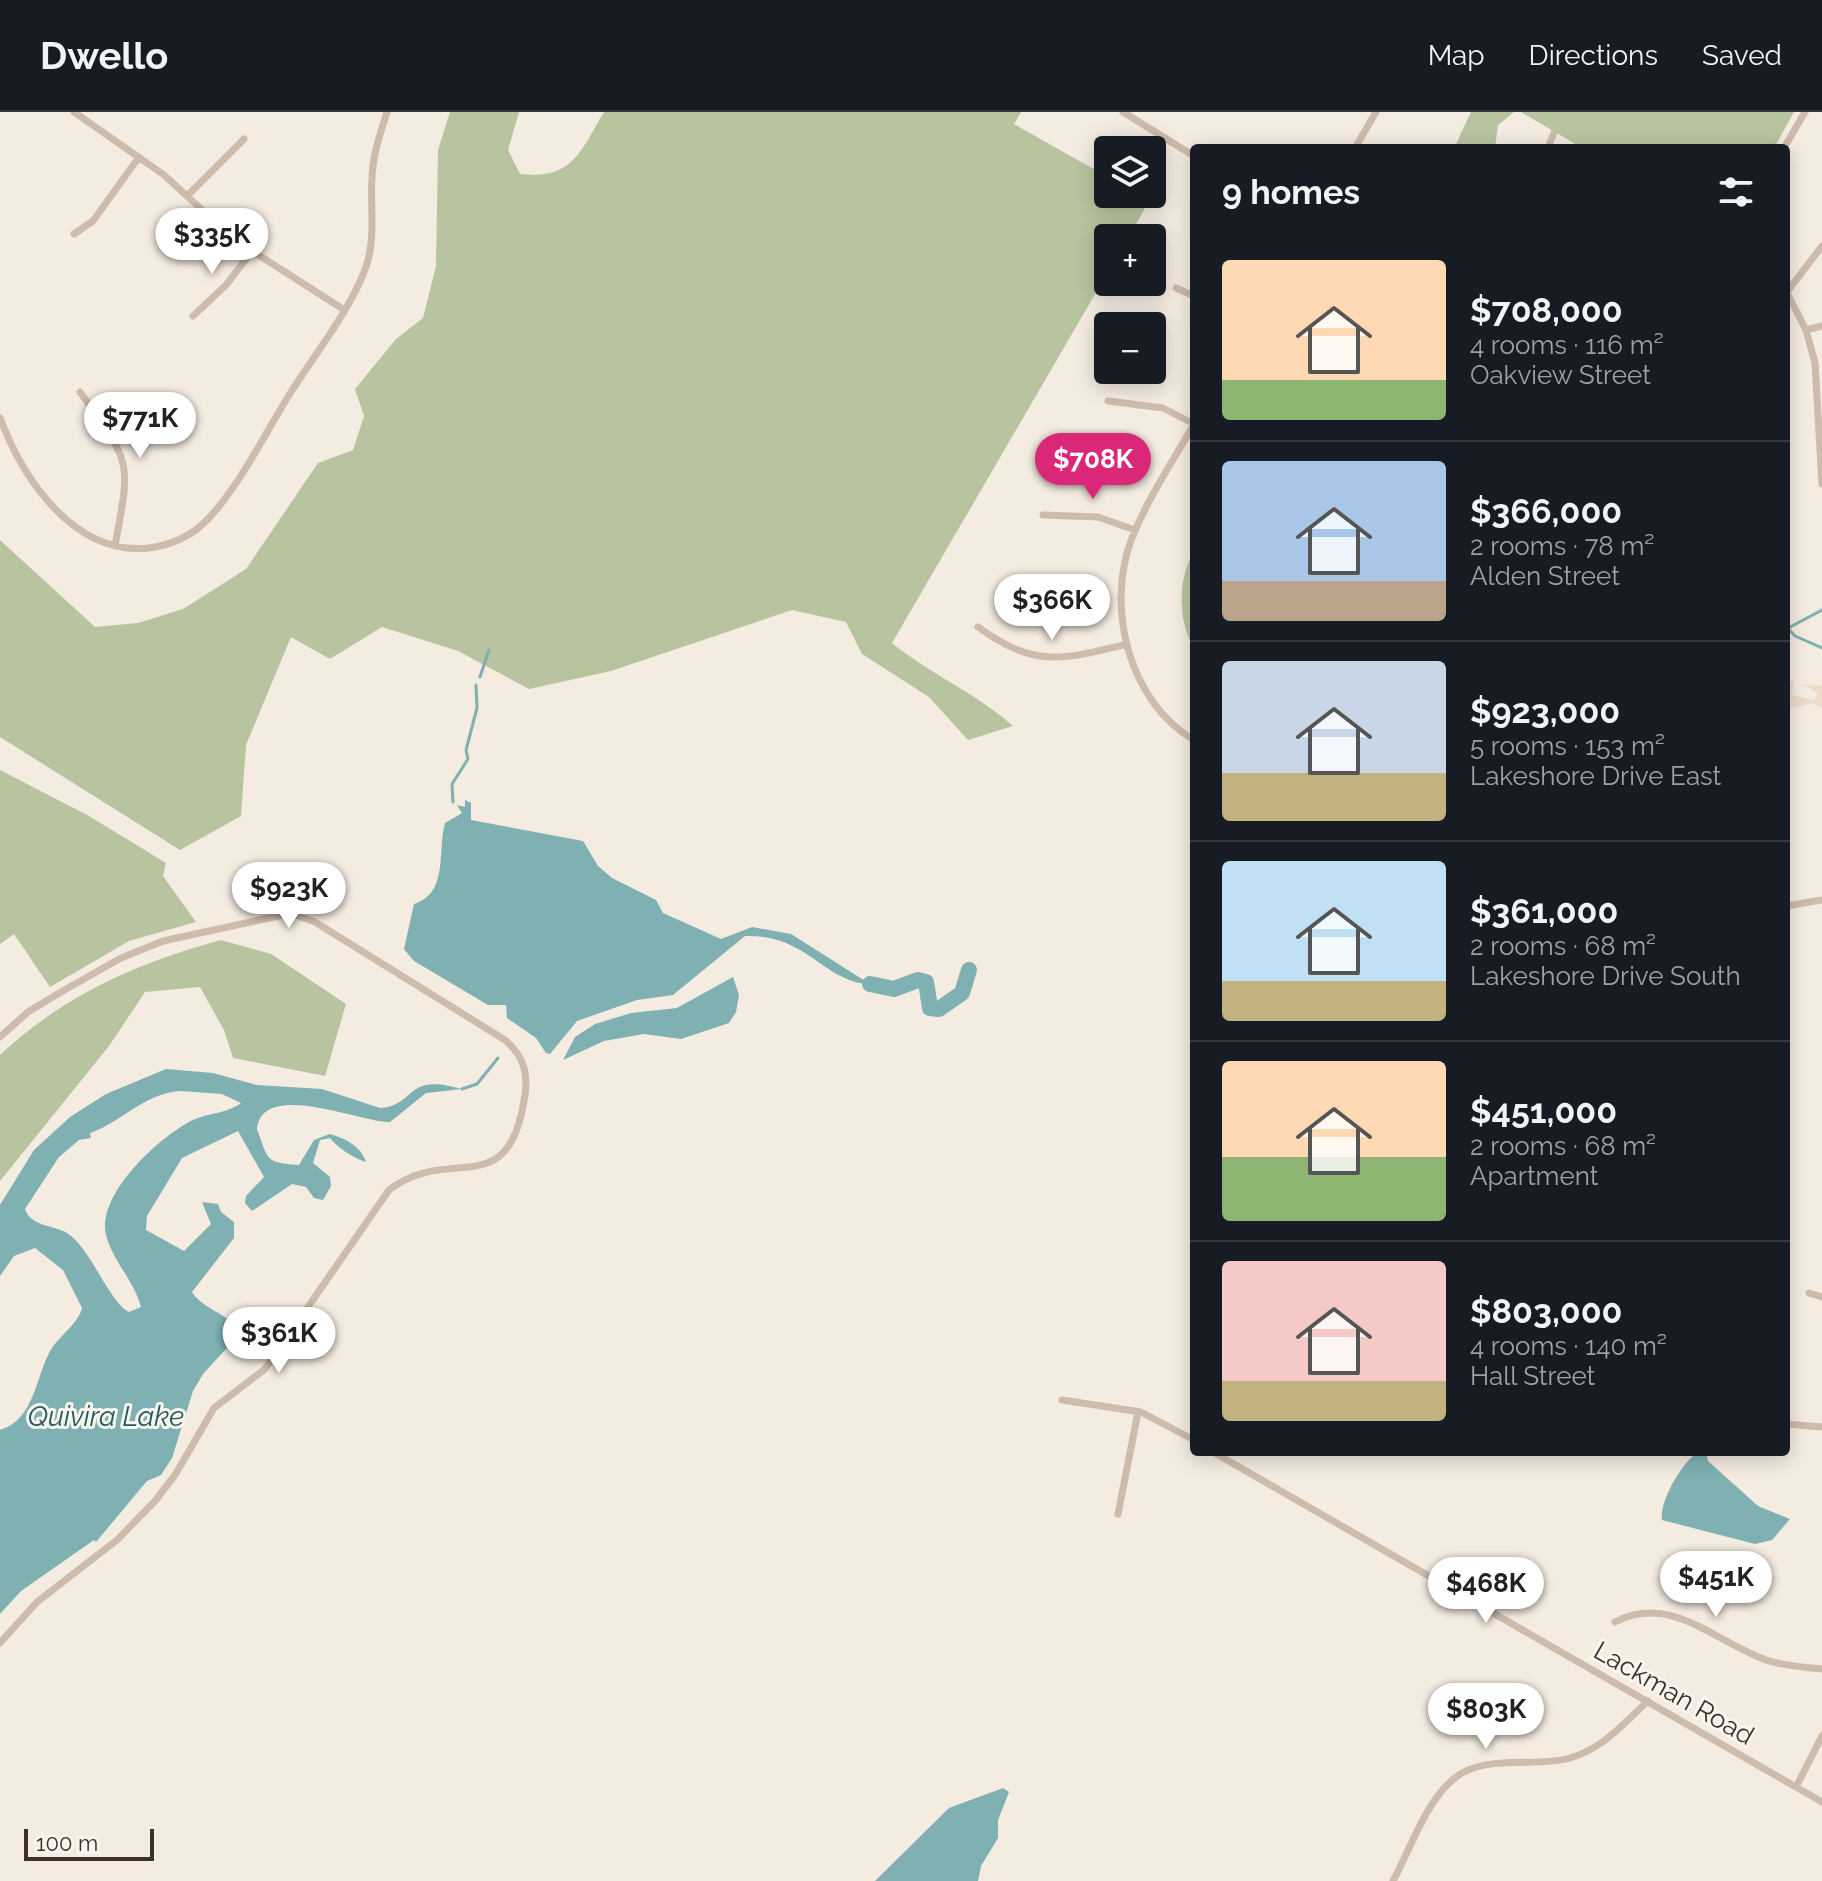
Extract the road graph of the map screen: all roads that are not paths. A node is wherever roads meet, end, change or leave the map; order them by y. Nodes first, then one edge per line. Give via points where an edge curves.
1 (74, 112) edge
2 (387, 112) edge
3 (1123, 112) edge
4 (1376, 112) edge
5 (1805, 112) edge
6 (1554, 133) dead end
7 (244, 139) dead end
8 (1357, 144) edge
9 (1550, 144) edge
10 (1786, 144) edge
11 (1190, 154) edge
12 (139, 157) junction
13 (187, 196) junction
14 (74, 234) dead end
15 (1822, 246) edge
16 (252, 251) junction
17 (1790, 286) edge
18 (1176, 288) dead end
19 (1190, 294) edge
20 (1790, 299) edge
21 (343, 309) junction
22 (193, 316) dead end
23 (1822, 326) edge
24 (1806, 330) junction
25 (80, 392) dead end
26 (1108, 401) dead end
27 (0, 418) edge
28 (1190, 422) edge
29 (1190, 431) edge
30 (1820, 437) edge
31 (1822, 484) edge
32 (1043, 515) dead end
33 (1135, 530) junction
34 (115, 546) junction
35 (978, 627) dead end
36 (1127, 644) junction
37 (1190, 737) edge
38 (1822, 900) edge
39 (1790, 905) edge
40 (0, 1037) edge
41 (1809, 1293) dead end
42 (1822, 1297) edge
43 (1062, 1400) dead end
44 (1138, 1412) junction
45 (1790, 1424) edge
46 (1822, 1427) edge
47 (1190, 1438) edge
48 (1220, 1456) edge
49 (1118, 1514) dead end
50 (1615, 1622) dead end
51 (0, 1643) edge
52 (1822, 1669) edge
53 (1648, 1701) junction
54 (1822, 1736) edge
55 (1796, 1787) junction
56 (1822, 1802) edge
57 (1393, 1881) edge

1 - 12 street
2 - 21 street via 373,164 370,254
3 - 11 street
4 - 8 street
5 - 10 street
6 - 9 street
7 - 13 street
12 - 13 street
12 - 14 street via 93,221
13 - 16 street
15 - 17 street
16 - 21 street
16 - 22 street
18 - 19 street
20 - 24 street
21 - 34 street via 208,518 187,536 157,547
23 - 24 street
24 - 30 street via 1815,363
25 - 34 street via 127,469
26 - 28 street via 1155,406
27 - 34 street via 25,470 63,516 79,530
29 - 33 street
30 - 31 street
32 - 33 street via 1098,517
33 - 36 street via 1124,579
35 - 36 street via 1005,647 1032,657 1060,658
36 - 37 street via 1144,690 1169,723
38 - 39 street
40 - 51 street via 28,1012 142,949 202,931 296,915 513,1047 526,1076 518,1136 501,1158 429,1170 389,1190 265,1369 214,1408 155,1501 117,1540 37,1602
41 - 42 street
43 - 44 street
44 - 47 street
44 - 49 street
45 - 46 street
48 - 53 street, Lackman Road
50 - 52 street via 1643,1611 1665,1612 1768,1661
53 - 55 street, Lackman Road
53 - 57 street via 1605,1742 1582,1754 1555,1762 1481,1767 1454,1778 1436,1800
54 - 55 street
55 - 56 street, Lackman Road

